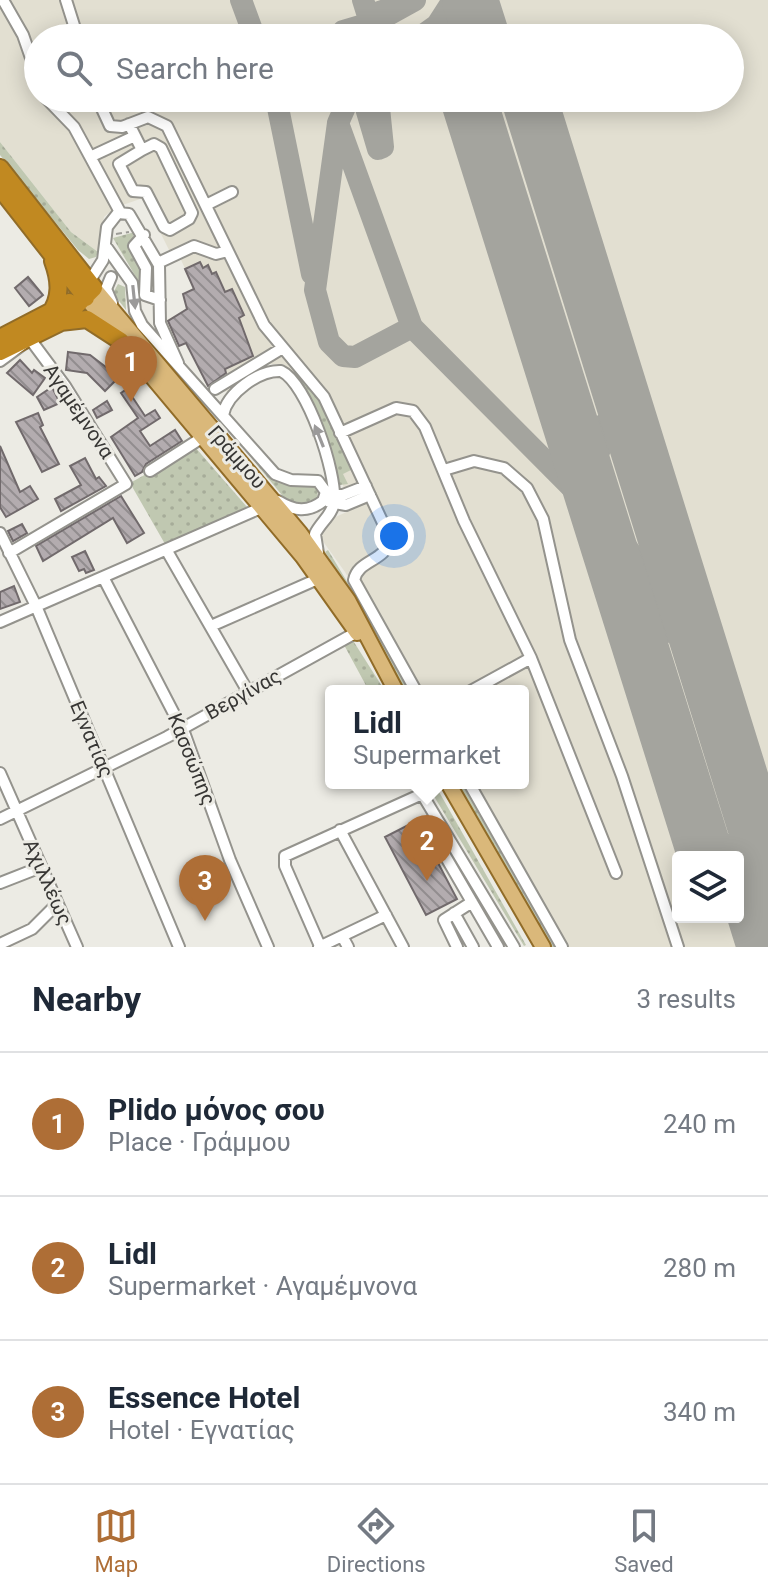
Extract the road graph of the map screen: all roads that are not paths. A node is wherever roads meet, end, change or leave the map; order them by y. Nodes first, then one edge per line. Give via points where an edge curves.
1 (3, 0) edge
2 (66, 0) edge
3 (74, 24) edge
4 (24, 38) edge
5 (60, 112) edge
6 (102, 112) edge
7 (129, 124) junction
8 (135, 136) junction
9 (142, 150) junction
10 (92, 156) junction
11 (0, 168) edge
12 (0, 188) edge
13 (232, 192) dead end
14 (206, 205) junction
15 (120, 212) junction
16 (142, 231) junction
17 (107, 248) junction
18 (228, 251) junction
19 (50, 252) junction
20 (70, 258) junction
21 (158, 263) junction
22 (101, 264) junction
23 (127, 273) junction
24 (111, 277) junction
25 (87, 290) junction
26 (160, 300) junction
27 (159, 316) junction
28 (54, 319) junction
29 (139, 321) junction
30 (0, 329) edge
31 (24, 334) junction
32 (0, 338) edge
33 (126, 338) junction
34 (281, 349) junction
35 (0, 352) edge
36 (0, 361) edge
37 (180, 368) junction
38 (210, 392) junction
39 (232, 396) junction
40 (225, 417) junction
41 (340, 433) junction
42 (203, 437) junction
43 (329, 461) junction
44 (444, 470) junction
45 (150, 471) dead end
46 (311, 479) junction
47 (368, 491) junction
48 (267, 492) junction
49 (329, 499) junction
50 (263, 507) junction
51 (0, 535) edge
52 (167, 551) junction
53 (9, 553) junction
54 (321, 561) junction
55 (103, 577) junction
56 (320, 578) junction
57 (36, 606) junction
58 (0, 622) edge
59 (211, 626) junction
60 (362, 633) junction
61 (531, 658) junction
62 (393, 685) edge
63 (413, 685) edge
64 (482, 685) edge
65 (247, 690) junction
66 (183, 729) junction
67 (105, 768) junction
68 (0, 773) edge
69 (451, 789) edge
70 (472, 789) edge
71 (16, 811) junction
72 (0, 819) edge
73 (340, 830) junction
74 (433, 835) dead end
75 (41, 867) junction
76 (616, 873) dead end
77 (0, 883) edge
78 (472, 902) junction
79 (57, 904) junction
80 (454, 913) junction
81 (386, 915) junction
82 (342, 936) junction
83 (0, 944) edge
84 (77, 947) edge
85 (179, 947) edge
86 (268, 947) edge
87 (320, 947) edge
88 (348, 947) edge
89 (403, 947) edge
90 (457, 947) edge
91 (473, 947) edge
92 (498, 947) edge
93 (514, 947) edge
94 (543, 947) edge
95 (562, 947) edge
96 (678, 947) edge

1 - 4 street
2 - 3 street
5 - 10 street
6 - 7 street via 107,124
7 - 8 street
7 - 14 street via 148,117 164,123
8 - 9 street
8 - 10 street
9 - 9 street via 119,164 133,191 146,192 170,230 192,213 161,148 154,144
10 - 15 street
11 - 20 highway
12 - 19 highway
13 - 14 street
14 - 18 street
15 - 16 street via 132,216
15 - 17 street via 110,220
16 - 21 street
16 - 26 street via 134,246 146,268 145,294
17 - 22 street
17 - 23 street
18 - 21 street via 216,254 194,246
18 - 34 street
19 - 25 highway
19 - 28 highway via 59,289
20 - 22 street via 85,266
20 - 25 highway
21 - 26 street
22 - 25 street
23 - 24 street
23 -> 29 street
24 - 25 street
24 - 33 street via 107,295
25 - 28 highway
25 - 33 main road, Γράμμου
26 - 27 street
27 - 29 street
27 - 37 street
28 - 31 highway
28 - 33 highway via 87,319
29 - 37 street
30 - 31 street
31 - 32 highway
31 - 35 highway
31 - 36 street
31 - 53 street, Αγαμέμνονα via 65,386 126,484
33 - 42 main road, Γράμμου
33 - 48 main road, Γράμμου
34 - 38 street
34 - 41 street via 322,394
37 - 38 street
38 - 39 street via 221,399
38 - 40 street
39 - 40 street
43 -> 39 street via 291,376 271,371
40 - 46 street via 275,474
41 - 44 street via 390,410 408,410 422,422
41 - 47 street
42 - 45 street
42 - 50 main road, Γράμμου
43 - 46 street via 320,477
43 - 49 street
44 - 61 street
44 - 96 street via 474,461 504,468 527,488 543,519 570,640
46 - 49 street via 322,484
47 - 49 street via 346,505
47 - 63 street via 389,544 356,571 354,580
48 - 49 street via 298,510
48 - 54 main road, Γράμμου
49 - 54 street via 315,534
50 - 52 street
50 - 56 main road, Γράμμου
51 - 53 street, Εγνατίας
52 - 55 street
52 - 59 street
53 - 57 street, Εγνατίας
54 - 60 main road, Γράμμου
55 - 57 street
55 - 66 street, Κασσώπης
56 - 59 street
56 - 60 main road, Γράμμου
57 - 58 street
57 - 67 street, Εγνατίας
59 - 65 street
60 - 62 main road
60 - 65 street, Βεργίνας
61 - 64 street
61 - 76 street
65 - 66 street, Βεργίνας
66 - 67 street, Βεργίνας
66 - 86 street, Κασσώπης
67 - 71 street, Βεργίνας
67 - 85 street, Εγνατίας
68 - 71 street, Αχιλλέως
69 - 94 main road
70 - 95 street
71 - 72 street, Βεργίνας
71 - 75 street, Αχιλλέως
73 - 81 street
73 - 87 street via 284,858
73 - 93 street via 422,794
74 - 78 street
75 - 77 street
75 - 79 street, Αχιλλέως
78 - 80 street
78 - 92 street
79 - 83 street via 32,929
79 - 84 street, Αχιλλέως
80 - 90 street via 444,923
80 - 91 street
81 - 82 street
81 - 89 street
82 - 87 street
82 - 88 street

